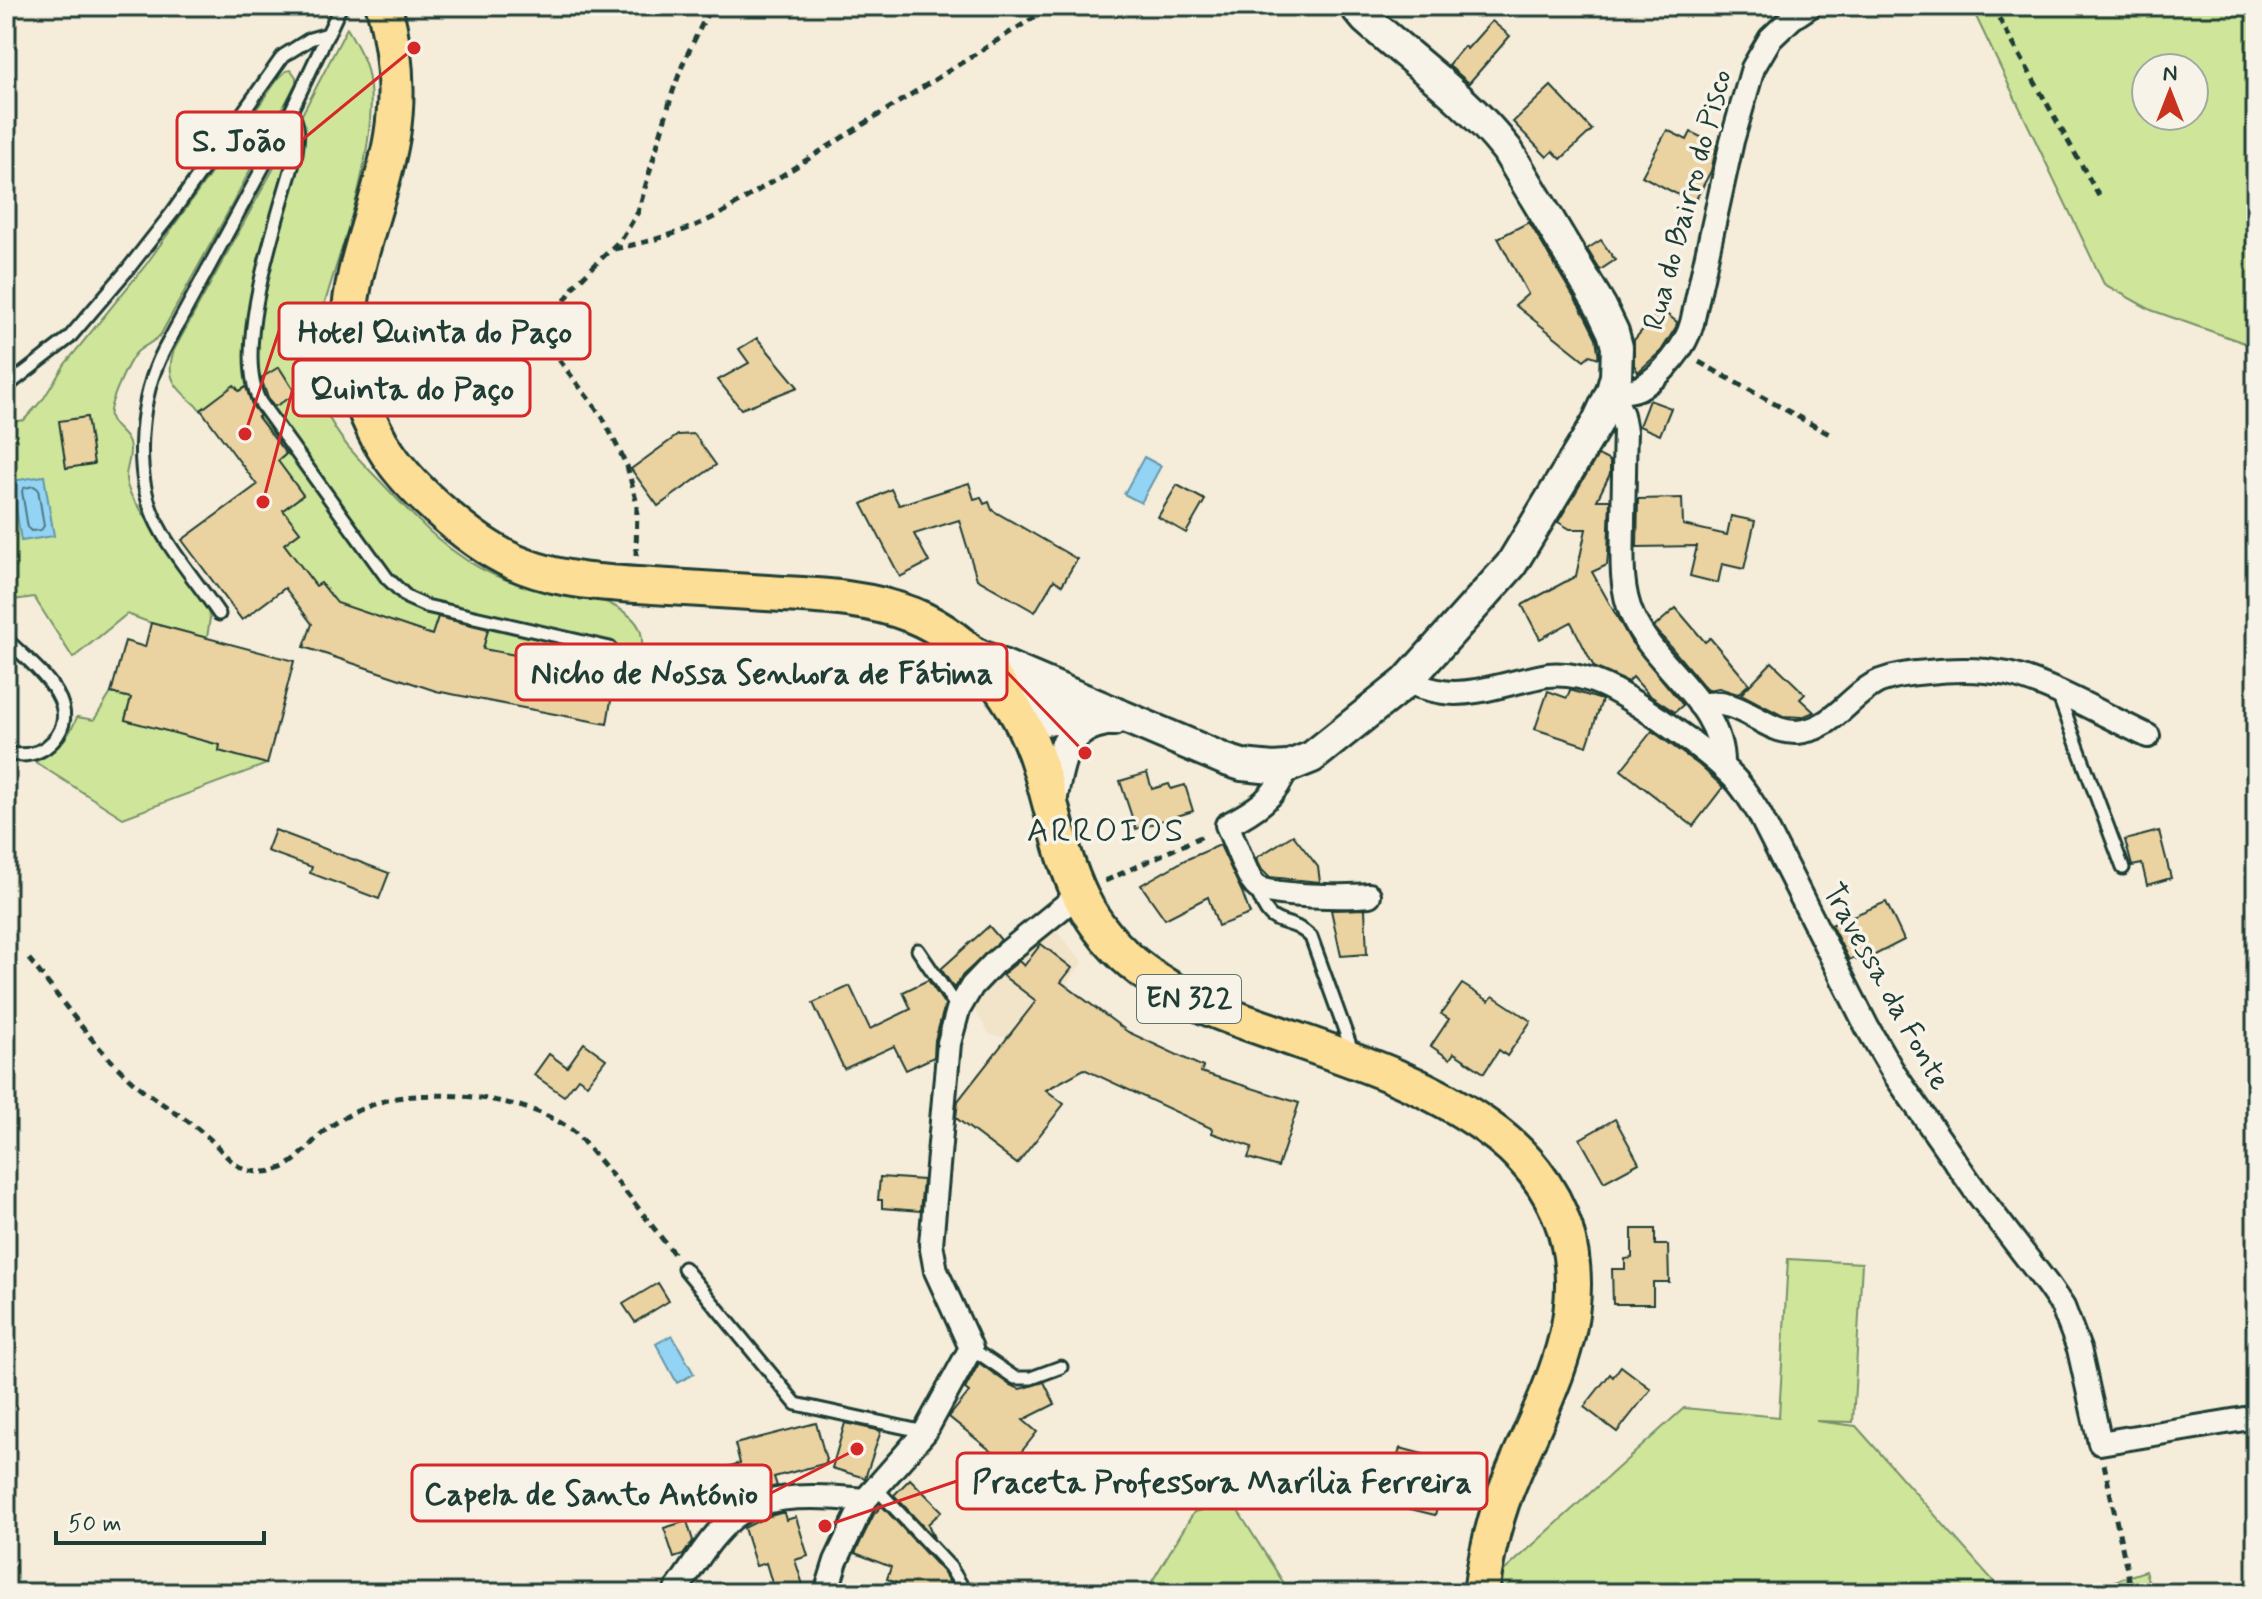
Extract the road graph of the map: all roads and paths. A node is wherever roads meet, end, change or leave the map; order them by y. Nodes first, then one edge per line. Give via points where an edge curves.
1 (341, 6) edge
2 (384, 6) edge
3 (711, 6) edge
4 (1049, 6) edge
5 (1355, 6) edge
6 (1810, 6) edge
7 (1992, 6) edge
8 (328, 34) junction
9 (291, 112) junction
10 (2099, 196) dead end
11 (613, 249) junction
12 (1679, 352) junction
13 (6, 387) edge
14 (1612, 391) junction
15 (1831, 435) dead end
16 (635, 585) junction
17 (219, 614) dead end
18 (6, 639) edge
19 (610, 648) dead end
20 (967, 650) junction
21 (1406, 682) junction
22 (2058, 693) junction
23 (1084, 700) junction
24 (1700, 705) junction
25 (1022, 721) junction
26 (1130, 722) junction
27 (2148, 736) dead end
28 (6, 753) edge
29 (1722, 766) junction
30 (1287, 767) junction
31 (1050, 808) junction
32 (1227, 825) junction
33 (2123, 868) dead end
34 (1256, 887) junction
35 (1079, 894) junction
36 (1369, 895) dead end
37 (918, 950) dead end
38 (29, 959) dead end
39 (958, 1010) junction
40 (1356, 1061) junction
41 (684, 1268) joint
42 (971, 1348) junction
43 (1061, 1367) dead end
44 (2256, 1417) edge
45 (925, 1432) junction
46 (2100, 1443) junction
47 (870, 1494) junction
48 (676, 1590) dead end
49 (826, 1593) edge
50 (966, 1593) edge
51 (1481, 1593) edge
52 (2132, 1593) edge

1 - 8 lane
2 - 16 main road, EN 322 via 395,79 393,129 348,322 352,368 368,416 388,454 417,489 488,547 557,576
3 - 11 path via 678,77 638,212
4 - 11 path via 722,213 677,234
5 - 14 street via 1507,150 1607,318 1617,347
6 - 12 street, Rua do Bairro do Pisco via 1770,39 1753,68 1690,331
7 - 10 path
8 - 9 lane
8 - 13 lane via 283,56 172,213 79,328
9 - 17 lane via 156,364 147,396 142,463 149,506
9 - 19 lane via 299,132 296,153 253,321 251,369 260,402 387,578 408,598
11 - 16 path via 569,293 554,338 560,361 613,436 633,486 638,522
12 - 14 street, Rua do Bairro do Pisco via 1639,388
12 - 15 path
14 - 21 street via 1511,565
14 - 24 street via 1624,423 1623,559 1628,604 1640,631
16 - 20 main road, EN 322 via 864,602 921,620
18 - 28 lane via 52,686 64,720 47,748 27,755
20 - 23 street
20 - 25 main road, EN 322 via 1000,686
21 - 29 street, Travessa da Fonte via 1454,693 1548,675 1581,677 1625,696
21 - 30 street via 1312,757
22 - 24 street via 1990,671 1903,675 1872,685 1814,729 1795,732 1730,705
22 - 27 street
22 - 33 lane
23 - 25 street via 1039,700 1027,708
23 - 26 street
24 - 29 street via 1721,746
25 - 26 street
25 - 31 main road, EN 322
26 - 30 street via 1242,765
26 - 31 street via 1086,725 1069,740
29 - 46 street, Travessa da Fonte via 1759,813 1895,1075 2063,1307 2079,1349
30 - 32 street via 1266,801
31 - 35 main road, EN 322
32 - 34 street
32 - 35 path
34 - 36 street via 1329,897
34 - 40 lane via 1270,917 1311,937
35 - 39 street via 983,974
35 - 40 main road, EN 322 via 1111,942 1162,984 1208,1008
37 - 39 lane
38 - 41 path via 130,1079 209,1137 235,1164 249,1170 280,1169 333,1124 394,1099 487,1099 535,1112 575,1133
39 - 42 street via 949,1043 931,1244 936,1271
40 - 51 main road, EN 322 via 1428,1090 1497,1133 1542,1182 1567,1236 1572,1298 1563,1356 1503,1500
41 - 45 lane via 796,1404
42 - 43 lane via 1015,1378
42 - 45 street
44 - 46 street
45 - 47 street
46 - 52 path
47 - 48 street via 805,1496 743,1511 726,1524
47 - 49 street via 841,1547
47 - 50 lane via 950,1567

